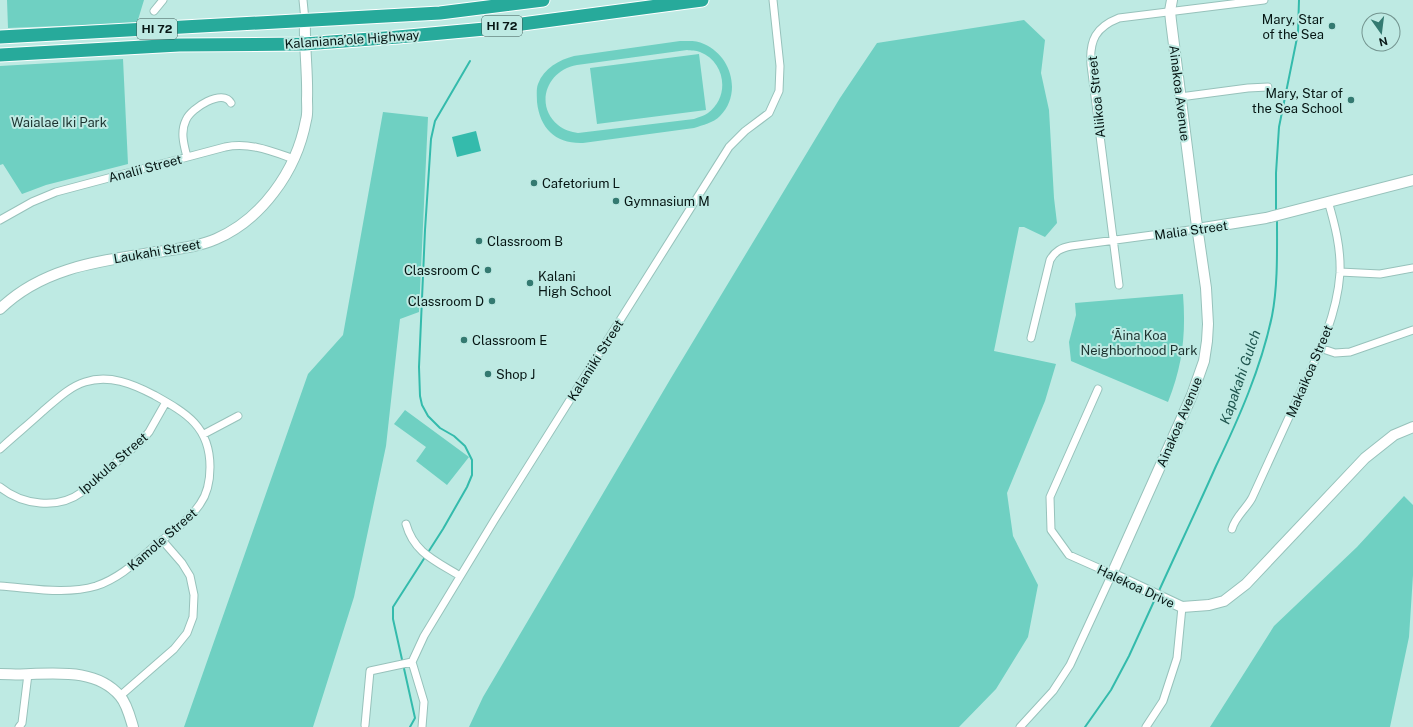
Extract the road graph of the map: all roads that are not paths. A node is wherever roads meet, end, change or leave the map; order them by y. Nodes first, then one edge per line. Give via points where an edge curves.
1 (163, 0) edge
2 (303, 0) edge
3 (542, 0) edge
4 (702, 0) edge
5 (772, 0) edge
6 (1164, 0) edge
7 (1172, 0) edge
8 (1264, 0) edge
9 (154, 11) dead end
10 (1170, 11) junction
11 (304, 20) junction
12 (0, 37) edge
13 (304, 44) junction
14 (0, 55) edge
15 (1268, 87) dead end
16 (1180, 97) junction
17 (232, 103) dead end
18 (187, 157) junction
19 (294, 159) junction
20 (1413, 180) edge
21 (1328, 202) junction
22 (0, 220) edge
23 (1197, 229) junction
24 (1114, 240) junction
25 (1413, 268) edge
26 (1340, 272) junction
27 (1119, 285) dead end
28 (0, 309) edge
29 (1413, 330) edge
30 (1031, 338) dead end
31 (1320, 348) junction
32 (1098, 389) dead end
33 (166, 402) junction
34 (238, 416) dead end
35 (1413, 427) edge
36 (204, 434) junction
37 (0, 449) edge
38 (0, 487) edge
39 (406, 524) dead end
40 (1232, 529) dead end
41 (162, 540) junction
42 (1112, 574) junction
43 (460, 576) junction
44 (0, 586) edge
45 (1182, 607) junction
46 (412, 662) junction
47 (0, 674) edge
48 (28, 674) junction
49 (120, 696) junction
50 (365, 725) dead end
51 (20, 727) edge
52 (132, 727) edge
53 (422, 727) edge
54 (1020, 727) edge
55 (1146, 727) edge

1 - 9 street
2 - 11 street
3 - 11 highway, Kalaniana’ole Highway / HI 72 via 440,12
4 - 13 highway, Kalaniana’ole Highway / HI 72 via 485,29
5 - 43 street, Kalaniiki Street via 780,66 779,91 769,113 729,147
6 - 10 street, Ainakoa Avenue
7 - 10 street, Ainakoa Avenue
8 - 10 street, Aliikoa Street
10 - 16 street, Ainakoa Avenue
10 - 24 street, Aliikoa Street via 1124,16 1112,20 1099,30 1092,45 1091,64
11 - 12 highway, Kalaniana’ole Highway / HI 72
11 - 13 street, Laukahi Street
13 - 14 highway, Kalaniana’ole Highway / HI 72 via 179,45
13 - 19 street, Laukahi Street via 307,120
15 - 16 street
16 - 23 street, Ainakoa Avenue
17 - 18 street via 223,97 201,104 192,110 183,131
18 - 19 street, Analii Street via 225,147 247,145 261,147
18 - 22 street, Analii Street via 56,192
19 - 28 street, Laukahi Street via 268,200 234,229 215,239 182,248 98,261 76,267 55,274 28,288
20 - 21 street, Malia Street
21 - 23 street, Malia Street via 1266,218
21 - 26 street, Makaikoa Street via 1338,240
23 - 24 street, Malia Street
23 - 42 street, Ainakoa Avenue via 1208,307 1204,361 1192,395
24 - 27 street, Aliikoa Street
24 - 30 street, Malia Street via 1065,247 1053,255
25 - 26 street via 1380,274
26 - 31 street, Makaikoa Street via 1334,308
29 - 31 street via 1350,352 1335,353
31 - 40 street, Makaikoa Street via 1252,498
32 - 42 street, Halekoa Drive via 1050,497 1051,530 1069,555
33 - 36 street, Kamole Street via 191,419
33 - 37 street, Kamole Street via 123,381 102,379 85,382 66,391
33 - 38 street, Ipukula Street via 142,440 73,497 52,503 36,503 17,498
34 - 36 street
35 - 45 street, Halekoa Drive via 1394,435 1365,458 1246,584 1224,601
36 - 41 street, Kamole Street via 210,471 204,497 196,510
39 - 43 street via 409,535 418,548
41 - 44 street, Kamole Street via 123,572 95,586 61,590
41 - 49 street via 190,576 194,595 193,617 187,633 174,649
42 - 45 street, Halekoa Drive
42 - 54 street, Ainakoa Avenue via 1065,674
43 - 46 street, Kalaniiki Street via 424,636
45 - 55 street via 1177,658 1163,700
46 - 50 street via 370,671
46 - 53 street via 424,702
47 - 48 street
48 - 49 street via 66,673 93,678
48 - 51 street
49 - 52 street

